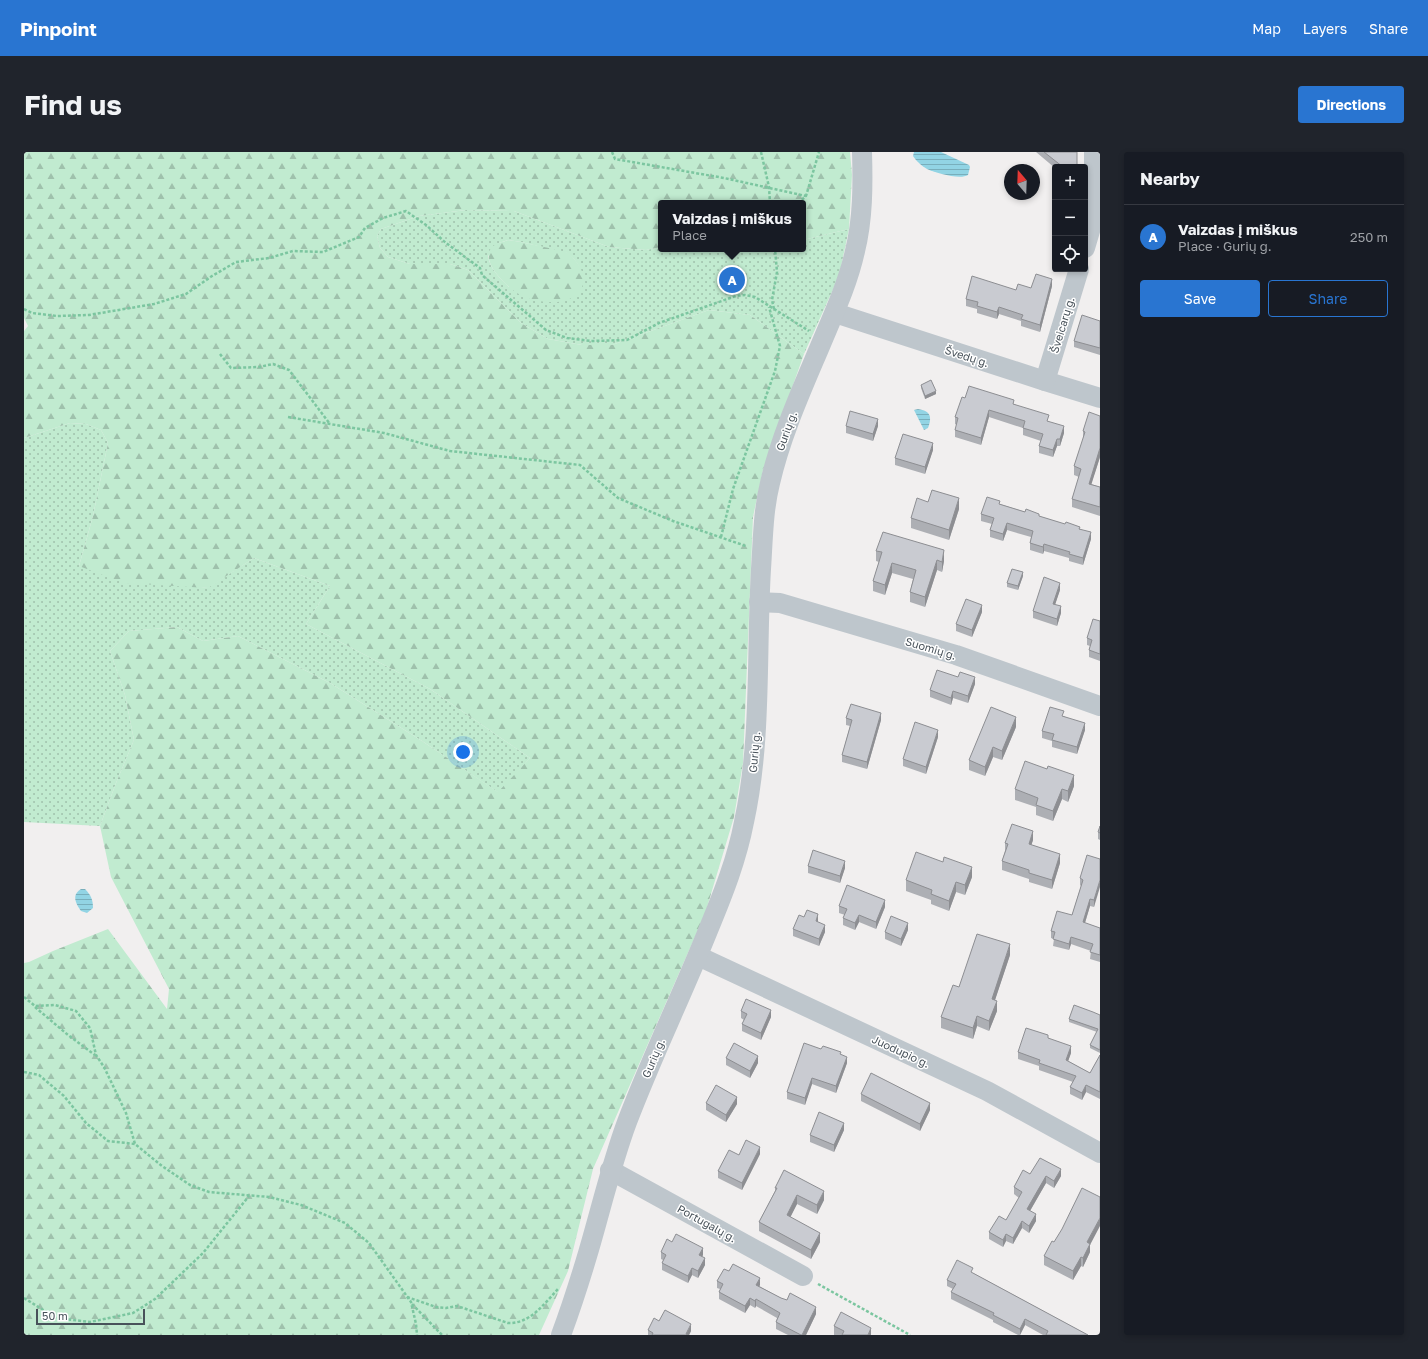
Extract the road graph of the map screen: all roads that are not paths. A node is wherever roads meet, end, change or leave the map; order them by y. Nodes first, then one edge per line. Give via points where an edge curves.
1 (862, 152) edge
2 (1094, 152) edge
3 (1088, 238) edge
4 (1078, 272) edge
5 (835, 313) junction
6 (1045, 381) junction
7 (1100, 398) edge
8 (759, 602) junction
9 (1100, 706) edge
10 (698, 956) junction
11 (1100, 1153) edge
12 (610, 1170) junction
13 (803, 1276) road end
14 (561, 1335) edge

1 - 5 street, Gurių g. via 862,200 856,249
2 - 3 street via 1094,218
4 - 6 street, Šveicarų g.
5 - 6 street, Švedų g.
5 - 8 street, Gurių g. via 796,404 768,487
6 - 7 street, Švedų g.
8 - 9 street, Suomių g. via 780,603 956,655
8 - 10 street, Gurių g. via 756,726 744,823 733,865
10 - 11 street, Juodupio g. via 987,1091
10 - 12 street, Gurių g. via 644,1079
12 - 13 street, Portugalų g.
12 - 14 street, Gurių g. via 588,1254

